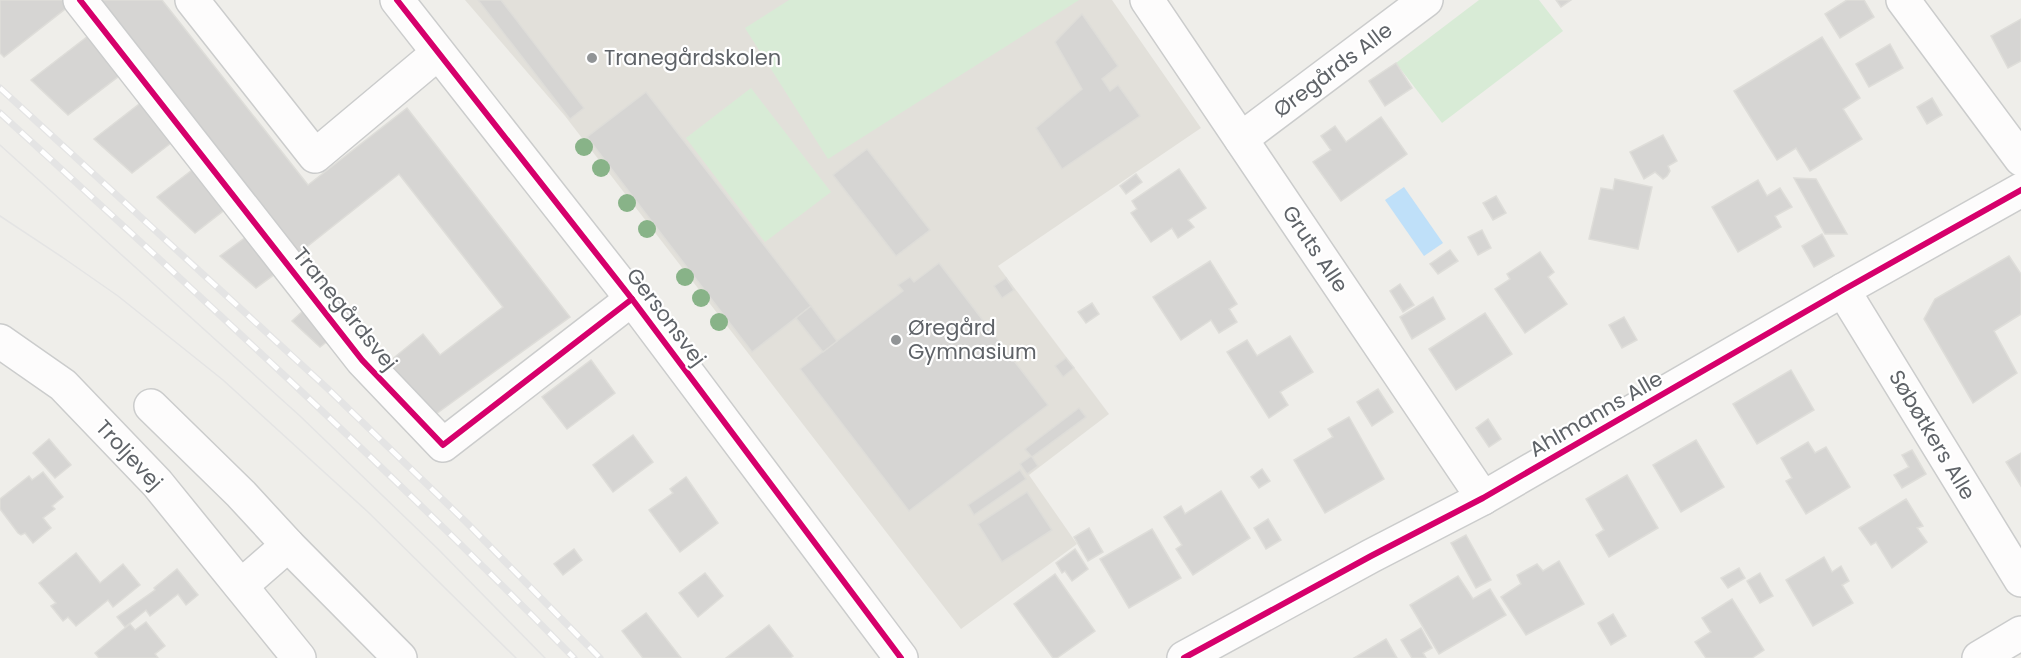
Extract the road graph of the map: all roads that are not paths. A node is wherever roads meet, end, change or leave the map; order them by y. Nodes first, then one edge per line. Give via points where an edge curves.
1 (80, 0) edge
2 (192, 0) edge
3 (397, 0) edge
4 (1147, 0) edge
5 (1426, 0) edge
6 (1903, 0) edge
7 (438, 53) junction
8 (1241, 139) junction
9 (2021, 159) edge
10 (2021, 190) edge
11 (1844, 290) junction
12 (632, 299) junction
13 (0, 341) edge
14 (151, 406) dead end
15 (1482, 498) junction
16 (288, 545) junction
17 (2021, 580) edge
18 (241, 586) junction
19 (2021, 633) edge
20 (299, 658) edge
21 (400, 658) edge
22 (901, 658) edge
23 (1184, 658) edge
24 (1979, 658) edge

1 - 12 street, Tranegårdsvej via 362,360 443,445
2 - 7 street via 315,156
3 - 7 street, Gersonsvej
4 - 8 street, Gruts Alle
5 - 8 street, Øregårds Alle
6 - 9 street
7 - 12 street, Gersonsvej
8 - 15 street, Gruts Alle
10 - 11 street, Ahlmanns Alle
11 - 15 street, Ahlmanns Alle
11 - 17 street, Søbøtkers Alle
12 - 22 street, Gersonsvej
13 - 18 street, Troljevej via 63,385 157,483
14 - 16 street via 242,494
15 - 23 street, Ahlmanns Alle
16 - 18 street
16 - 21 street
18 - 20 street, Troljevej
19 - 24 street

